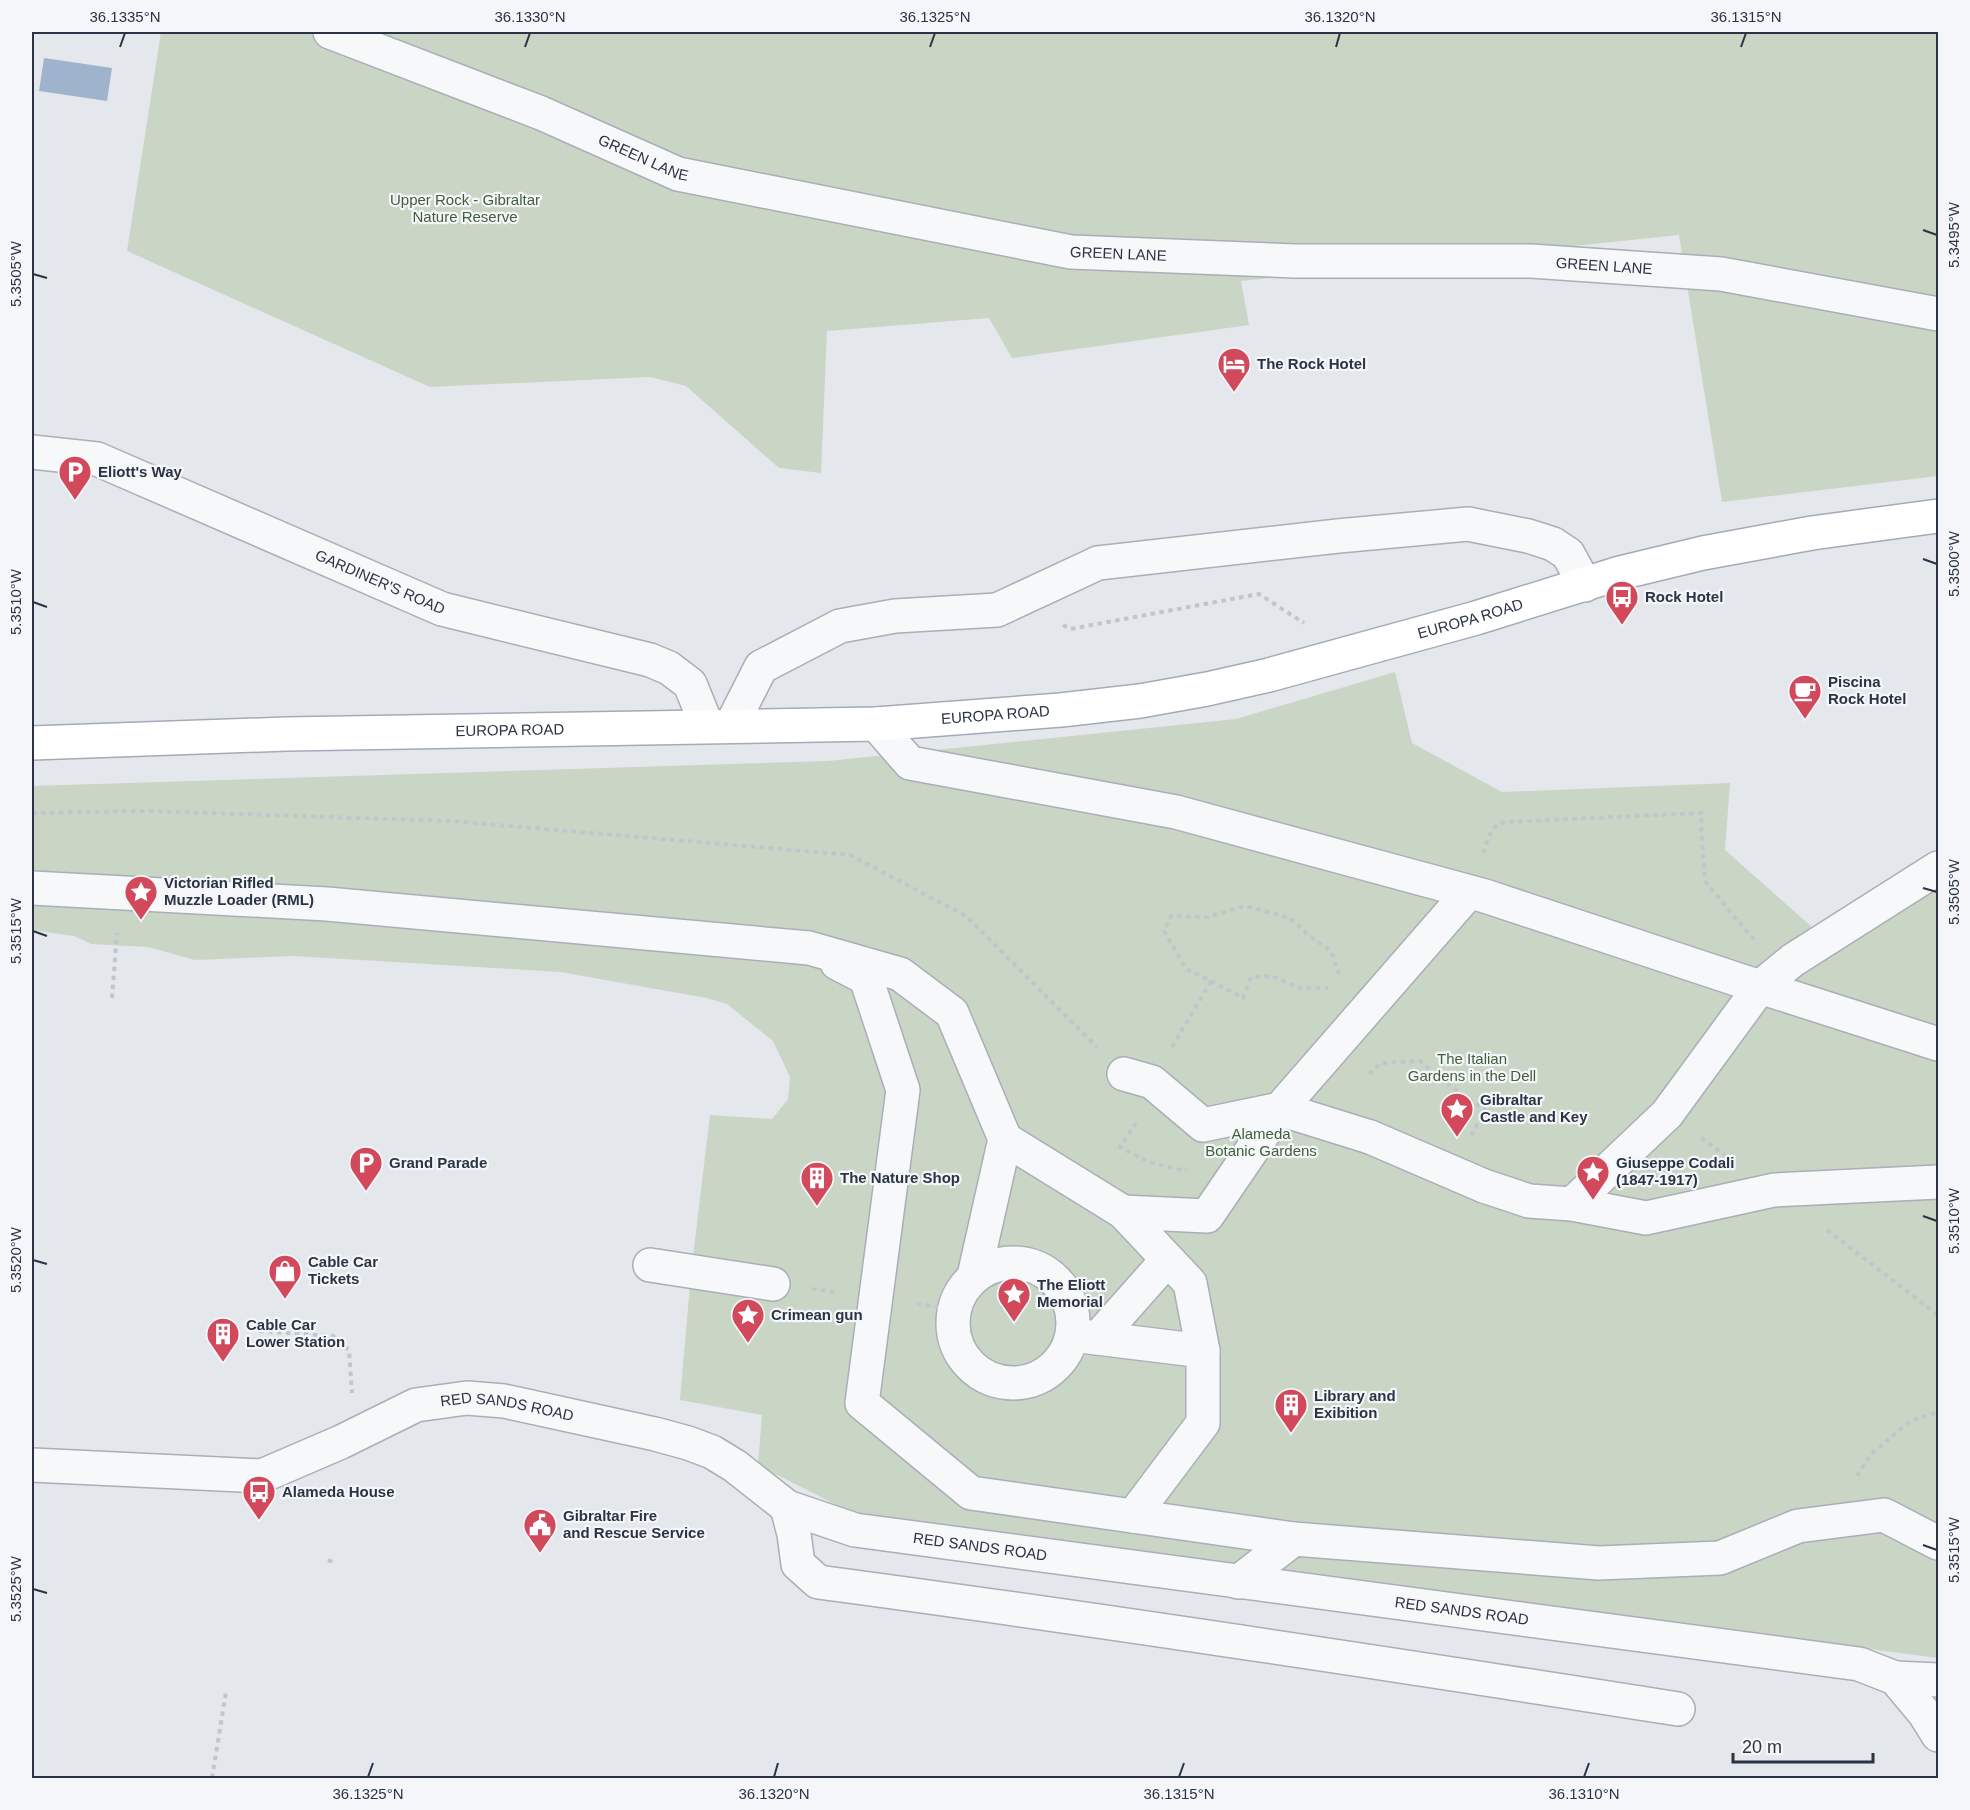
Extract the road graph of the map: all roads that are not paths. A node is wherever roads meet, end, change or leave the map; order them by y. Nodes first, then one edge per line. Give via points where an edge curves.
1 (330, 32) edge
2 (1938, 314) edge
3 (32, 452) edge
4 (1938, 516) edge
5 (1585, 585) junction
6 (876, 724) junction
7 (719, 726) junction
8 (32, 743) edge
9 (1938, 868) edge
10 (32, 888) edge
11 (1469, 892) junction
12 (809, 948) junction
13 (1770, 979) junction
14 (1938, 1044) edge
15 (1138, 1078) road end
16 (1280, 1109) junction
17 (1005, 1139) junction
18 (1938, 1182) edge
19 (1572, 1204) junction
20 (1123, 1212) junction
21 (1167, 1260) junction
22 (650, 1265) dead end
23 (974, 1276) junction
24 (773, 1284) dead end
25 (1085, 1337) junction
26 (1203, 1351) junction
27 (32, 1465) edge
28 (787, 1507) junction
29 (1132, 1516) junction
30 (1294, 1539) junction
31 (1938, 1543) edge
32 (1238, 1582) junction
33 (1895, 1678) junction
34 (1938, 1680) edge
35 (1677, 1709) dead end
36 (1938, 1735) edge

1 - 2 street, GREEN LANE via 541,113 678,174 1071,252 1295,261 1531,261 1709,273
3 - 7 street, GARDINER'S ROAD via 97,459 442,609 650,660 690,684
4 - 5 main road, EUROPA ROAD via 1703,553
5 - 6 main road, EUROPA ROAD via 1259,678 1061,710
5 - 7 street via 1568,554 1553,544 1468,524 1098,563 997,610 895,615 840,626 761,667
6 - 7 main road, EUROPA ROAD
6 - 11 street via 910,763 1176,812
7 - 8 main road, EUROPA ROAD
9 - 13 street
10 - 12 street via 327,904
11 - 13 street
11 - 16 street
12 - 17 street via 900,974 952,1013
12 - 29 street via 866,978 903,1090 862,1403 971,1493
13 - 14 street
13 - 19 street via 1667,1114
15 - 16 street via 1203,1125
16 - 19 street, bridge via 1370,1137 1529,1202
16 - 20 street via 1206,1216
17 - 20 street
17 - 23 street
18 - 19 street via 1774,1190 1646,1218
20 - 21 street
21 - 25 street
21 - 26 street via 1190,1283
22 - 24 street
23 - 25 street via 992,1266 1011,1263 1047,1272 1061,1286 1070,1303 1073,1322
23 - 25 street via 946,1308 959,1349 971,1366 988,1377 1007,1383 1028,1381 1047,1373
25 - 26 street
26 - 29 street via 1203,1422
27 - 28 street, RED SANDS ROAD via 262,1476 416,1405 467,1398 504,1401 688,1443 735,1466
28 - 32 street, RED SANDS ROAD via 855,1530
28 - 35 street via 798,1564 818,1582 1017,1608
29 - 30 street
30 - 31 street via 1599,1563 1720,1558 1798,1526 1884,1515
30 - 32 street
32 - 33 street, RED SANDS ROAD via 1858,1664
33 - 34 street
33 - 36 street, RED SANDS ROAD

